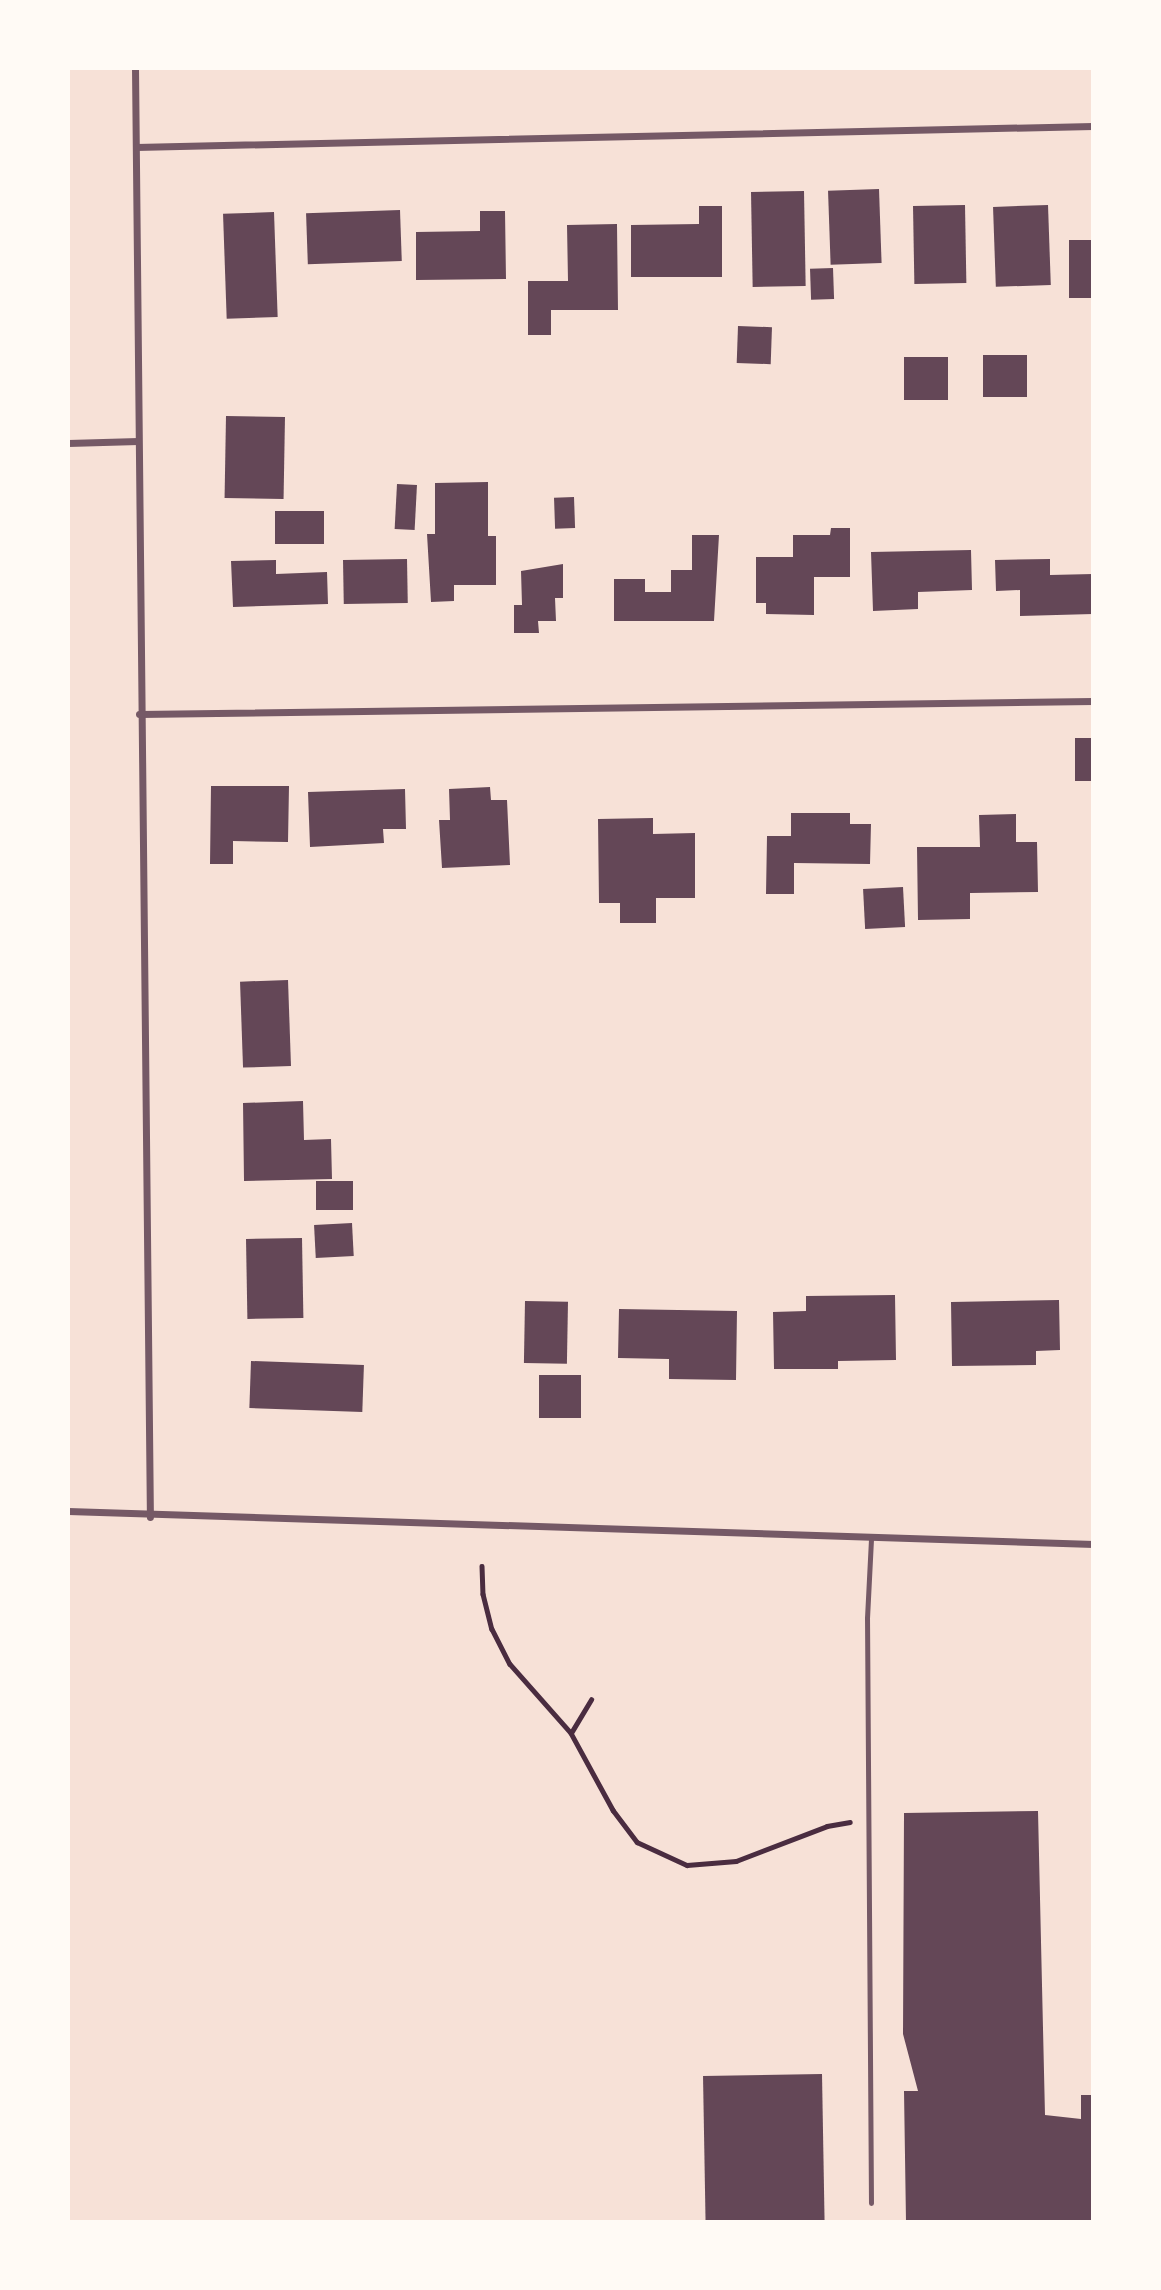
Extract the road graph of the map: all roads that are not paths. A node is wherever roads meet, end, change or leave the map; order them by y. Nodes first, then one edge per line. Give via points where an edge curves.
1 (135, 68) edge
2 (1093, 126) edge
3 (136, 147) junction
4 (138, 441) junction
5 (68, 443) edge
6 (1093, 701) edge
7 (139, 714) junction
8 (68, 1511) edge
9 (150, 1517) junction
10 (871, 1538) junction
11 (1093, 1544) edge
12 (870, 2203) dead end

1 - 3 street
2 - 3 street
3 - 4 street
4 - 5 street
4 - 7 street
6 - 7 street
7 - 9 street
8 - 9 street
9 - 10 street
10 - 11 street
10 - 12 lane

